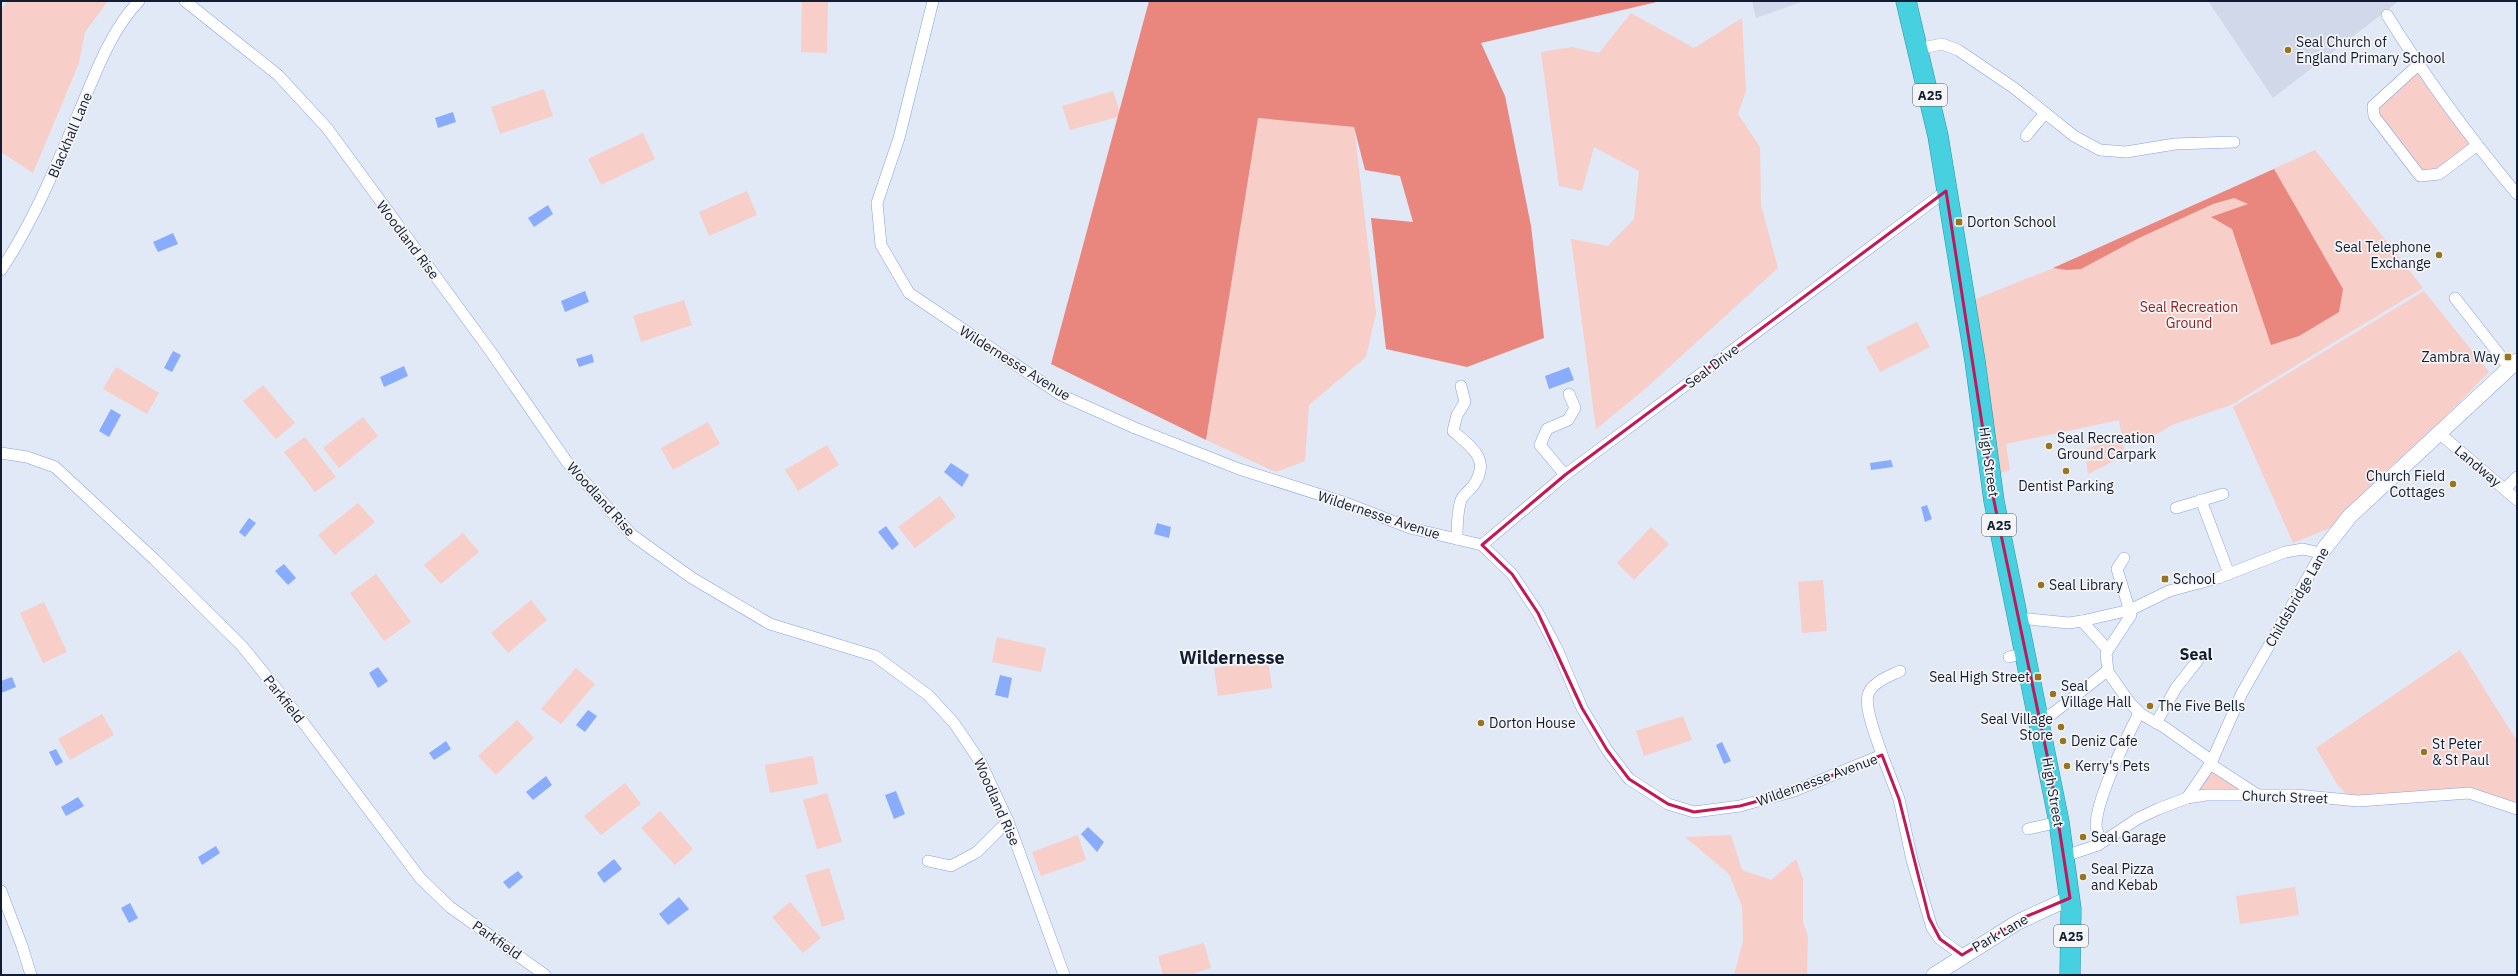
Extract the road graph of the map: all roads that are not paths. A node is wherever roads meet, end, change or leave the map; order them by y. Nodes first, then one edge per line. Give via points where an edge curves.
1 (139, 1) edge
2 (185, 1) edge
3 (933, 1) edge
4 (1906, 1) edge
5 (2387, 15) dead end
6 (1918, 49) junction
7 (2418, 65) junction
8 (2045, 113) junction
9 (2026, 136) dead end
10 (2234, 142) dead end
11 (2476, 146) junction
12 (1946, 191) junction
13 (2517, 194) edge
14 (1, 270) edge
15 (2455, 298) dead end
16 (2513, 364) edge
17 (1461, 386) dead end
18 (1568, 394) dead end
19 (2439, 432) junction
20 (1, 453) edge
21 (1565, 475) junction
22 (2517, 477) edge
23 (2505, 489) junction
24 (2223, 494) dead end
25 (2201, 500) junction
26 (2517, 500) edge
27 (2176, 508) dead end
28 (1456, 539) junction
29 (1482, 545) junction
30 (2322, 551) junction
31 (2124, 558) dead end
32 (2229, 574) junction
33 (2130, 610) junction
34 (2018, 618) junction
35 (2082, 621) junction
36 (2108, 650) junction
37 (2198, 660) dead end
38 (1900, 671) dead end
39 (2107, 671) junction
40 (2139, 713) junction
41 (2039, 717) junction
42 (2156, 723) junction
43 (1882, 755) junction
44 (2211, 762) junction
45 (2258, 795) junction
46 (2187, 798) junction
47 (2517, 809) edge
48 (1008, 821) junction
49 (2059, 822) junction
50 (2028, 829) dead end
51 (2102, 842) junction
52 (2064, 856) junction
53 (928, 861) dead end
54 (1, 891) edge
55 (2070, 898) junction
56 (1962, 955) junction
57 (31, 975) edge
58 (545, 975) edge
59 (1064, 975) edge
60 (1934, 975) edge
61 (2070, 975) edge

1 - 14 street, Blackhall Lane via 129,12 104,54 47,188
2 - 48 street, Woodland Rise via 278,75 327,128 491,352 567,462 632,535 692,578 770,624 875,656 898,672 928,695 954,723 982,763
3 - 28 street, Wildernesse Avenue via 899,138 877,203 881,246 909,293 1061,395 1135,428 1239,469 1346,503 1410,528
4 - 6 highway, High Street / A25
5 - 7 street
6 - 8 street via 1942,44 1954,48 2014,88
6 - 12 highway, High Street / A25 via 1935,122
7 - 11 street
7 - 11 street via 2373,106 2374,116 2420,176 2439,174
8 - 9 street
8 - 10 street via 2087,144 2109,152 2138,151 2175,144
11 - 13 street
12 - 21 street, Seal Drive
12 - 34 highway, High Street / A25 via 1975,361 1994,501
15 - 16 street
16 - 19 street, Childsbridge Lane
17 - 28 street via 1465,402 1457,415 1453,431 1474,448 1480,457 1480,473 1462,498
18 - 21 street via 1575,408 1568,420 1547,429 1540,445
19 - 23 street, Landway
19 - 30 street, Childsbridge Lane via 2350,516
20 - 58 street, Parkfield via 27,457 55,467 154,559 242,646 296,713 420,878 450,906
21 - 29 street, Seal Drive
22 - 23 street
23 - 26 street, Landway
24 - 25 street
25 - 27 street
25 - 32 street
28 - 29 street, Wildernesse Avenue
29 - 43 street, Wildernesse Avenue via 1512,574 1538,613 1557,649 1582,708 1607,750 1629,779 1668,804 1694,812 1740,806 1794,791
30 - 32 street via 2291,551
30 - 44 street, Childsbridge Lane via 2242,693
31 - 33 street via 2117,569
32 - 33 street via 2176,589
33 - 35 street
33 - 36 street via 2131,615
34 - 35 street
34 - 41 highway, High Street / A25 via 2018,655
35 - 36 street
36 - 39 street via 2105,656
37 - 42 street via 2176,688
38 - 43 street via 1880,680 1868,692 1867,706
39 - 40 street
39 - 41 street via 2052,714
40 - 42 street
40 - 51 street via 2100,806 2096,826
41 - 49 highway, High Street / A25
42 - 44 street
43 - 56 street, Wildernesse Avenue via 1899,799 1912,860 1932,928 1940,939
44 - 45 street
44 - 46 street, Childsbridge Lane
45 - 46 street, Church Street via 2206,795
45 - 47 street, Church Street via 2296,795 2358,801 2469,793
46 - 51 street, Church Street via 2146,814
48 - 53 street via 977,852 951,866
48 - 59 street, Woodland Rise
49 - 50 street
49 - 52 highway, High Street / A25
51 - 52 street, Church Street
52 - 55 highway, High Street / A25
54 - 57 street
55 - 56 street, Park Lane via 2022,919
55 - 61 highway, A25
56 - 60 street, Park Lane

